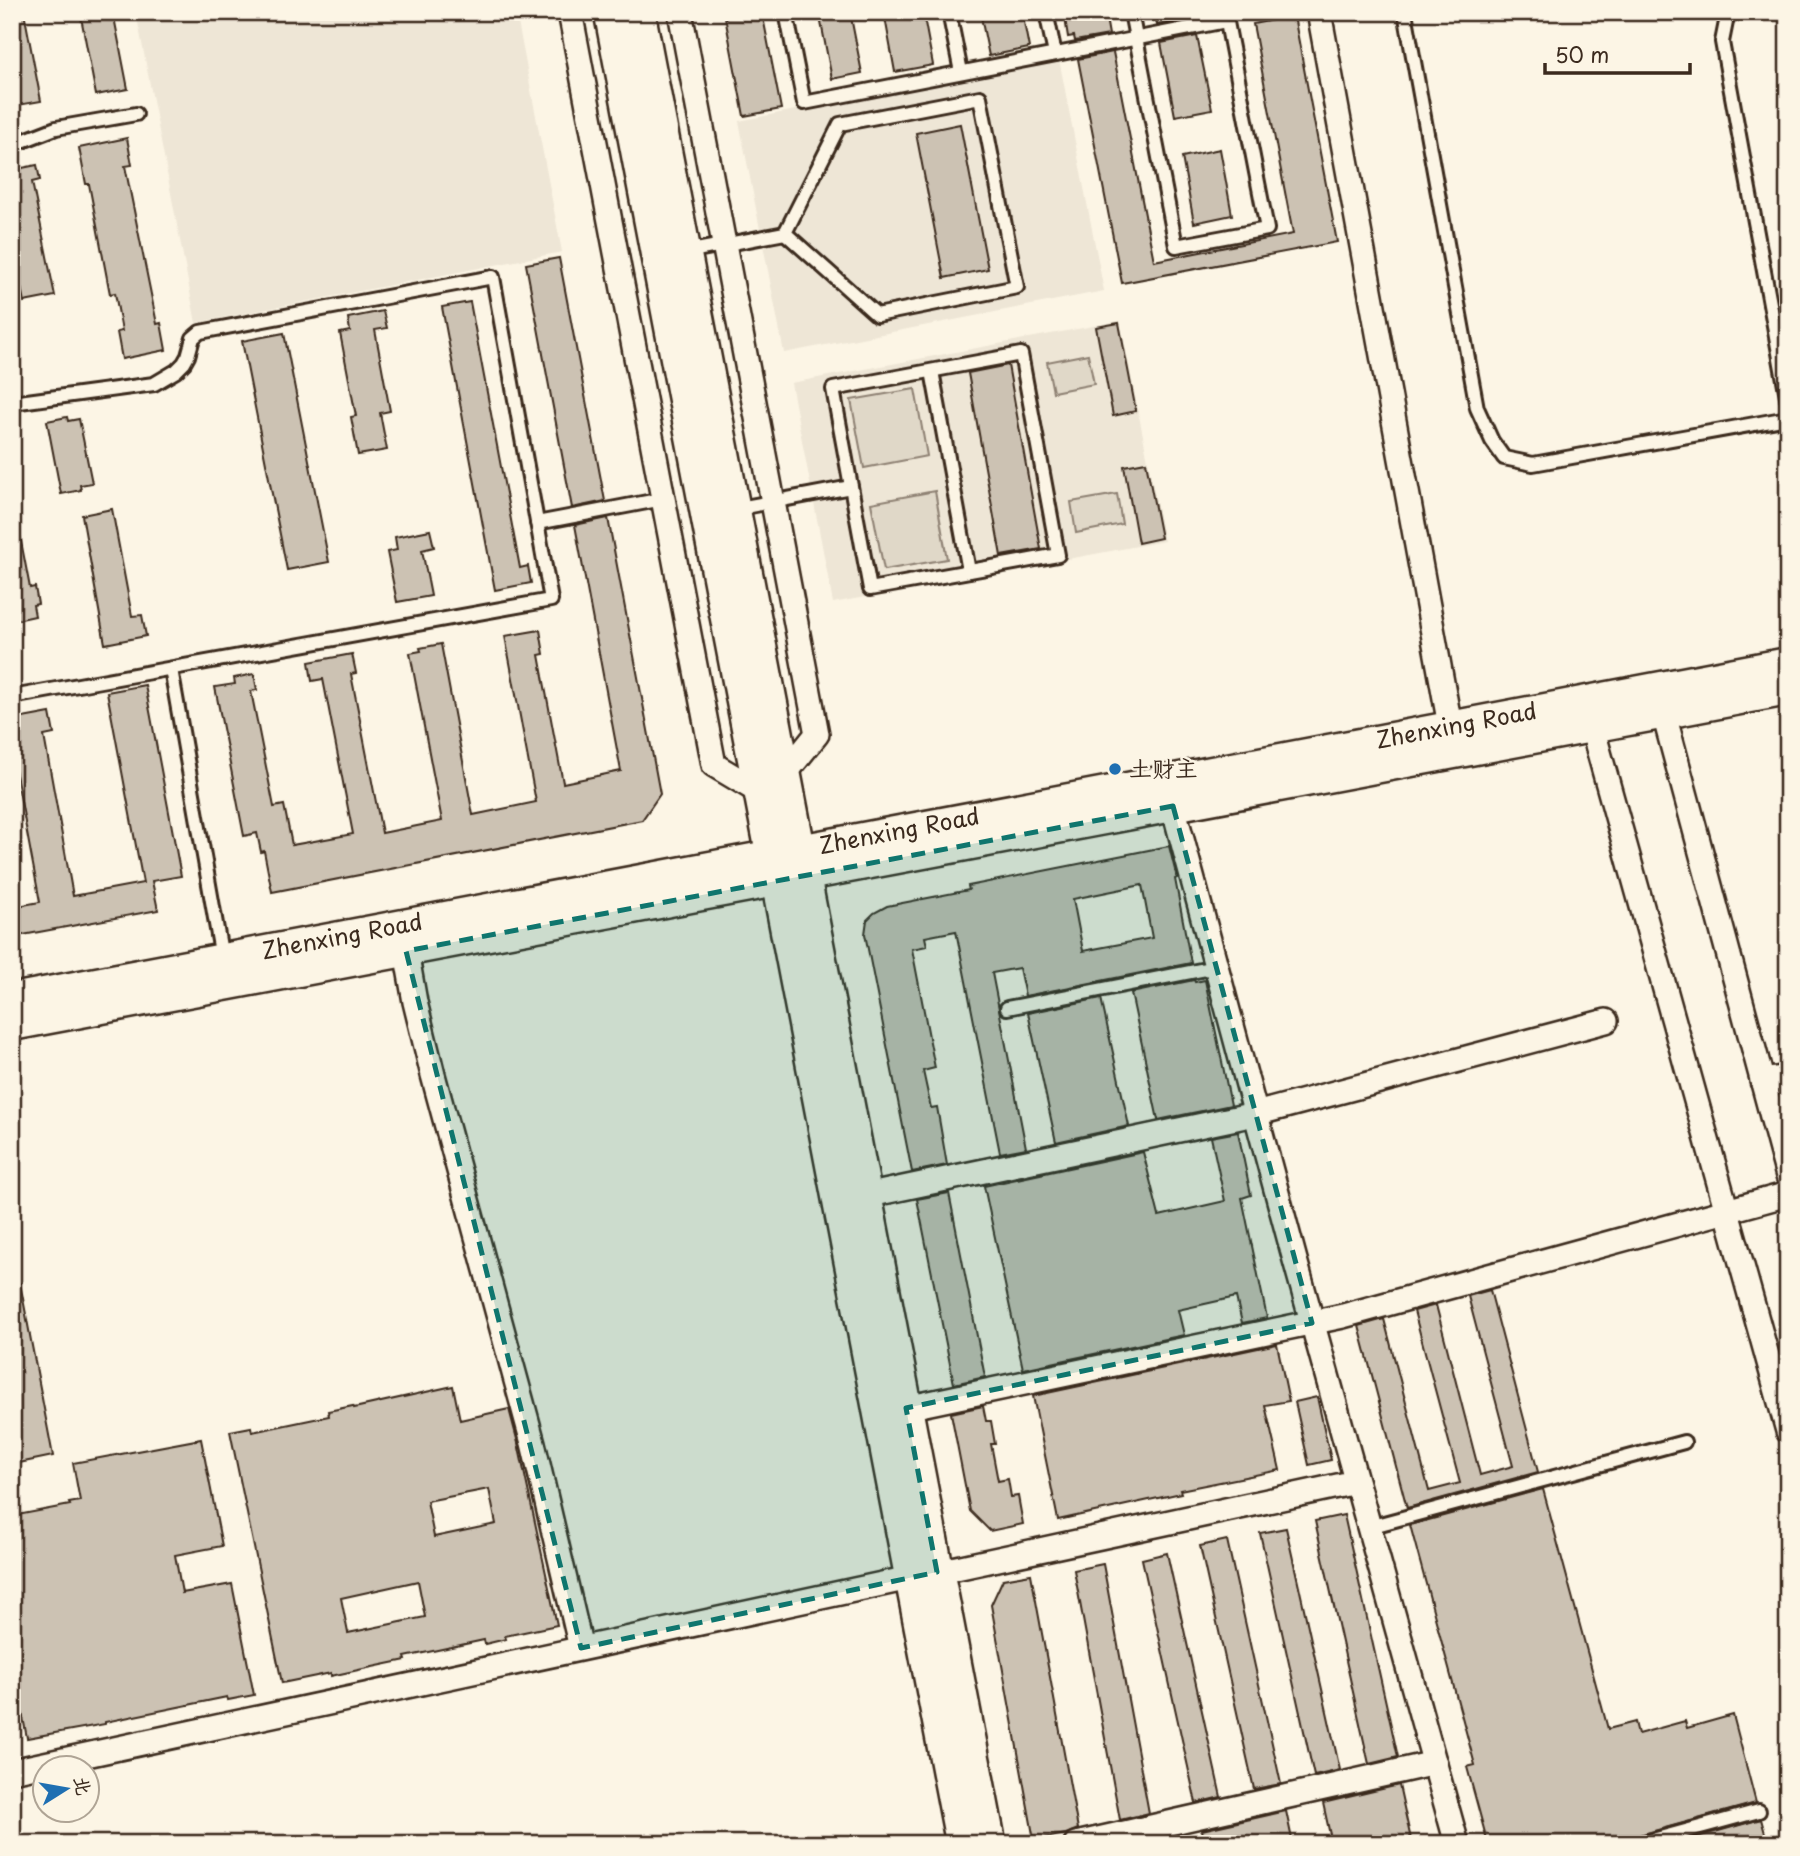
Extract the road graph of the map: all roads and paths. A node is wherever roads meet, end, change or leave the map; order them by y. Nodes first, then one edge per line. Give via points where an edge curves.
1 (570, 12) edge
2 (611, 12) edge
3 (638, 12) edge
4 (680, 12) edge
5 (786, 12) edge
6 (949, 12) edge
7 (1046, 12) edge
8 (1131, 12) edge
9 (1319, 12) edge
10 (1405, 12) edge
11 (1730, 12) edge
12 (1226, 17) edge
13 (1136, 38) junction
14 (1055, 54) junction
15 (961, 72) junction
16 (136, 114) dead end
17 (12, 145) edge
18 (785, 233) junction
19 (724, 245) junction
20 (684, 253) junction
21 (932, 371) junction
22 (1788, 402) edge
23 (12, 403) edge
24 (1788, 418) edge
25 (851, 487) junction
26 (663, 499) junction
27 (773, 502) junction
28 (733, 509) junction
29 (537, 523) junction
30 (969, 571) junction
31 (1788, 663) edge
32 (171, 669) junction
33 (1788, 690) edge
34 (12, 697) edge
35 (1665, 718) dead end
36 (1592, 727) junction
37 (1452, 740) junction
38 (773, 784) junction
39 (1173, 806) junction
40 (788, 866) junction
41 (406, 951) junction
42 (223, 959) junction
43 (1216, 967) junction
44 (12, 999) edge
45 (1007, 1009) dead end
46 (1605, 1021) dead end
47 (12, 1026) edge
48 (1788, 1077) edge
49 (1762, 1081) junction
50 (1255, 1114) junction
51 (1788, 1176) edge
52 (1788, 1194) edge
53 (865, 1196) junction
54 (1727, 1210) junction
55 (1312, 1323) junction
56 (906, 1408) junction
57 (1788, 1431) edge
58 (1684, 1442) dead end
59 (1356, 1482) junction
60 (1369, 1527) junction
61 (924, 1574) junction
62 (581, 1648) junction
63 (1435, 1763) junction
64 (12, 1771) edge
65 (1759, 1811) dead end
66 (963, 1844) edge
67 (989, 1844) edge
68 (1076, 1844) edge
69 (1457, 1844) edge
70 (1637, 1844) edge

1 - 26 street
2 - 38 main road
3 - 20 main road
4 - 19 street
5 - 15 lane via 804,103
6 - 15 lane
7 - 14 lane
8 - 13 lane
9 - 37 street
10 - 24 lane via 1477,408 1504,458 1533,464
11 - 22 lane via 1722,42
12 - 13 lane
12 - 13 lane via 1267,229 1176,246
13 - 14 lane
14 - 15 lane
16 - 17 lane via 57,128
18 - 18 lane via 841,124 980,97 1017,287 877,314
18 - 19 lane
19 - 20 lane
19 - 27 street
20 - 28 main road
21 - 25 lane via 833,389
21 - 30 lane
21 - 30 lane via 1021,354 1036,434 1058,555
23 - 29 lane via 154,384 184,363 200,332 493,277
25 - 27 lane
25 - 30 lane via 870,589
26 - 29 lane
26 - 38 street via 714,765
27 - 28 lane
27 - 38 street via 817,734
28 - 38 main road
29 - 32 lane via 551,600
31 - 37 street, Zhenxing Road
32 - 34 lane
32 - 42 lane
33 - 36 street, Zhenxing Road
35 - 49 street
36 - 37 street, Zhenxing Road
36 - 54 street
37 - 39 street, Zhenxing Road
37 - 40 street, Zhenxing Road
38 - 40 main road
39 - 40 street, Zhenxing Road
39 - 43 street
40 - 41 street, Zhenxing Road
40 - 42 street, Zhenxing Road
40 - 53 main road
40 - 61 main road
41 - 47 street, Zhenxing Road
41 - 62 street via 433,1075 534,1443
42 - 44 street, Zhenxing Road
43 - 45 lane
43 - 50 street
46 - 50 street
48 - 49 street
49 - 51 street
50 - 53 street
50 - 55 street
52 - 54 street
53 - 56 main road
54 - 55 street
54 - 57 street
55 - 56 street
55 - 59 street
56 - 61 main road
58 - 60 lane
59 - 60 street
59 - 61 street
60 - 63 street
61 - 62 street
61 - 66 main road
61 - 67 main road
62 - 64 street
63 - 68 street
63 - 69 street
65 - 70 lane

